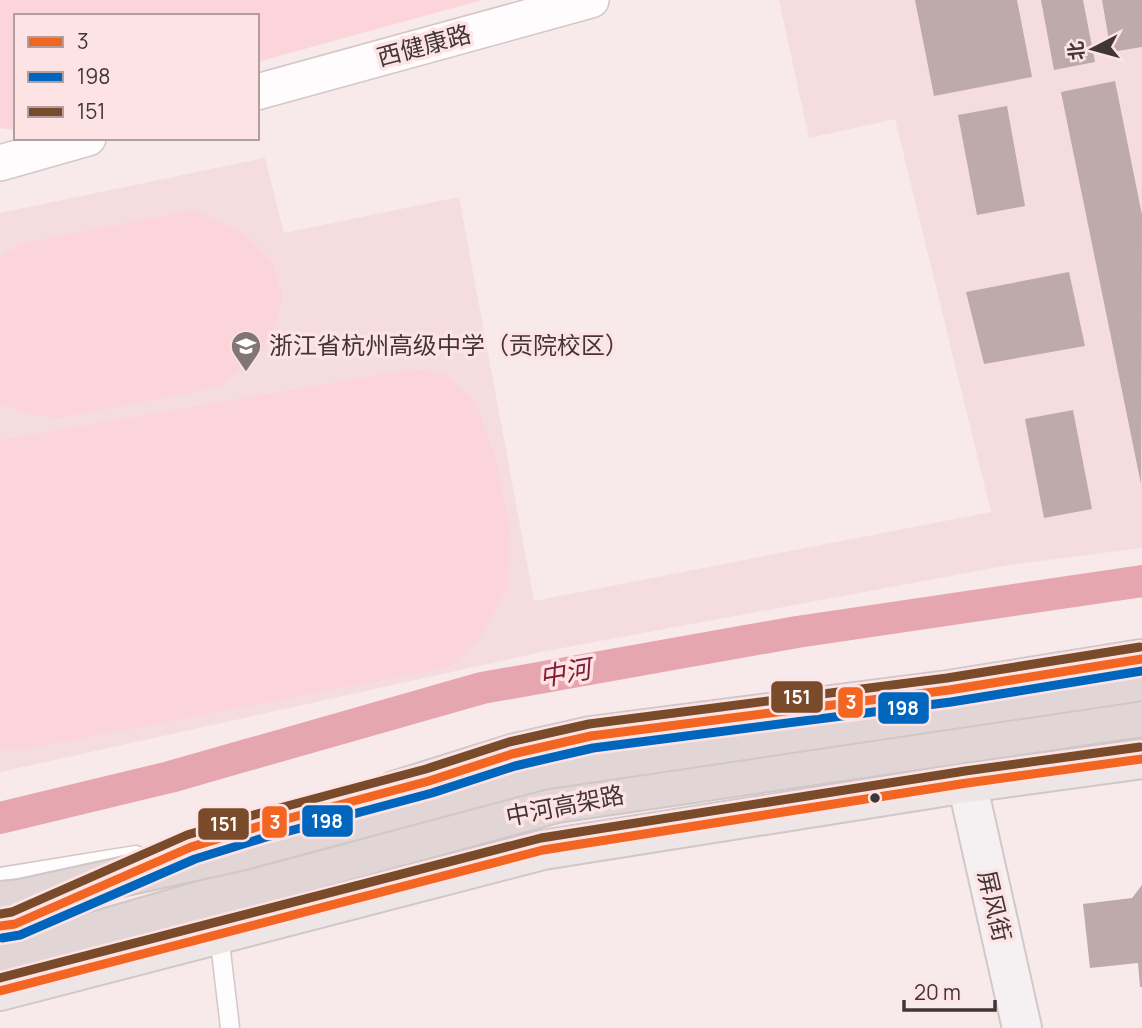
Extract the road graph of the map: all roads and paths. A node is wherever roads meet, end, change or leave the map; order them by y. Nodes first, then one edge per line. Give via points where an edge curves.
1 (592, 0) edge
2 (259, 91) edge
3 (81, 140) edge
4 (0, 163) edge
5 (1142, 659) edge
6 (1142, 681) edge
7 (1142, 717) edge
8 (1142, 759) edge
9 (967, 783) junction
10 (191, 847) junction
11 (0, 877) edge
12 (0, 901) edge
13 (0, 926) edge
14 (219, 934) junction
15 (0, 956) edge
16 (0, 991) edge
17 (230, 1028) edge
18 (1022, 1028) edge

1 - 2 street, 西健康路
3 - 4 street
5 - 10 main road via 949,690 591,736 512,754
6 - 12 highway, 中河高架路, bridge via 542,770 236,852
7 - 15 highway, 中河高架路 via 557,803
8 - 9 main road
9 - 14 main road via 543,850
9 - 18 street, 屏风街
10 - 11 lane
10 - 13 main road via 15,924
14 - 16 main road
14 - 17 lane

